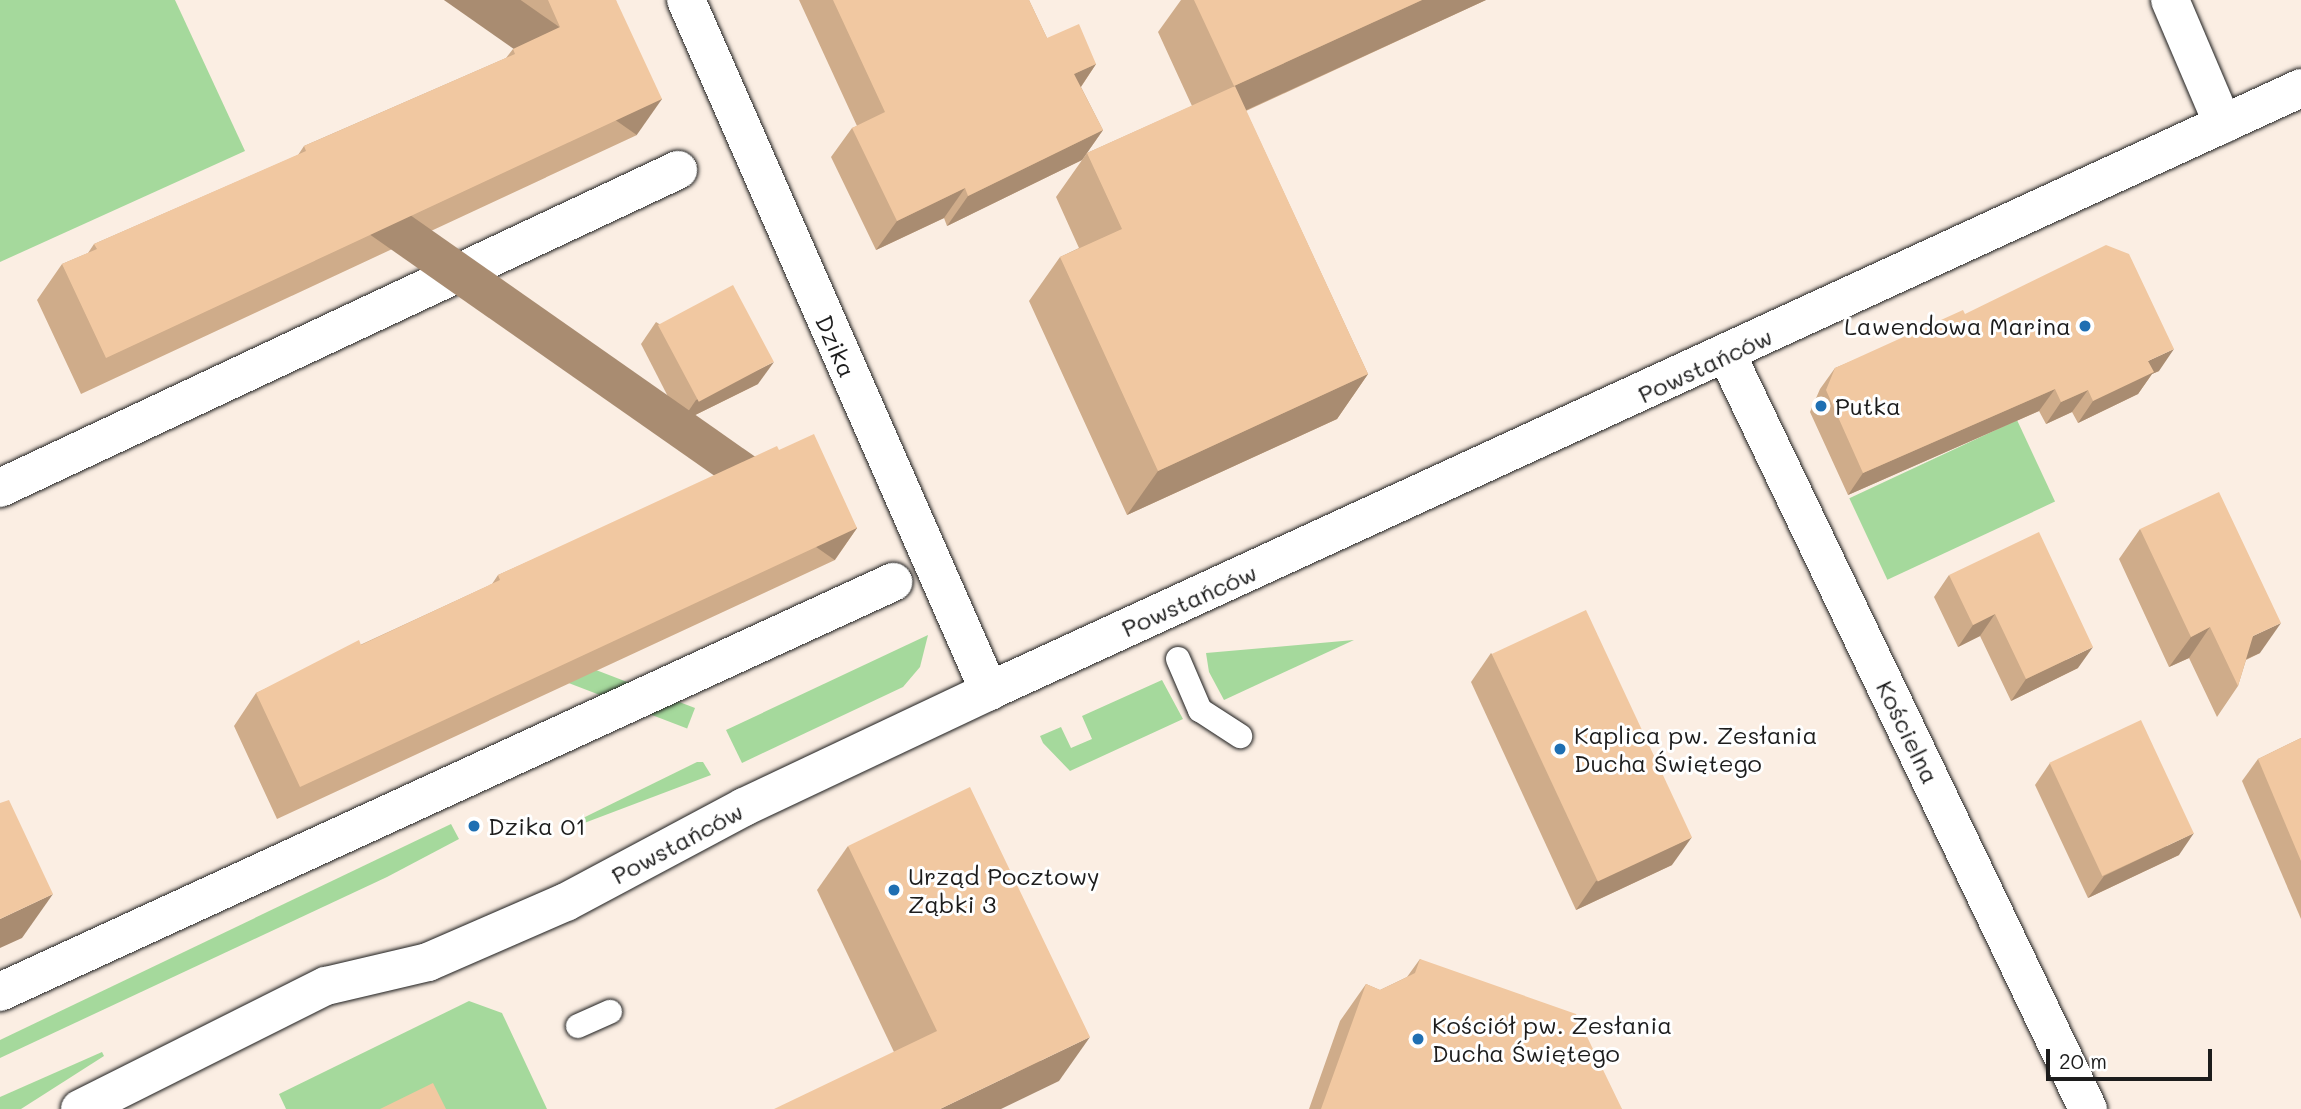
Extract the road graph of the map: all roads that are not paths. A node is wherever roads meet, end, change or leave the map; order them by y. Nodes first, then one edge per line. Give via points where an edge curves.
1 (686, 0) edge
2 (2170, 0) edge
3 (2301, 88) edge
4 (2223, 124) junction
5 (678, 170) dead end
6 (1727, 355) junction
7 (0, 488) edge
8 (893, 582) dead end
9 (1178, 659) dead end
10 (989, 691) junction
11 (1240, 736) dead end
12 (0, 992) edge
13 (610, 1012) dead end
14 (578, 1026) dead end
15 (80, 1109) edge
16 (2088, 1109) edge

1 - 10 street, Dzika
2 - 4 street
3 - 4 street, Powstańców
4 - 6 street, Powstańców
5 - 7 street
6 - 10 street, Powstańców
6 - 16 street, Kościelna
8 - 12 street
9 - 11 lane via 1200,710
10 - 15 street, Powstańców via 744,807 566,902 428,962 326,986
13 - 14 lane

